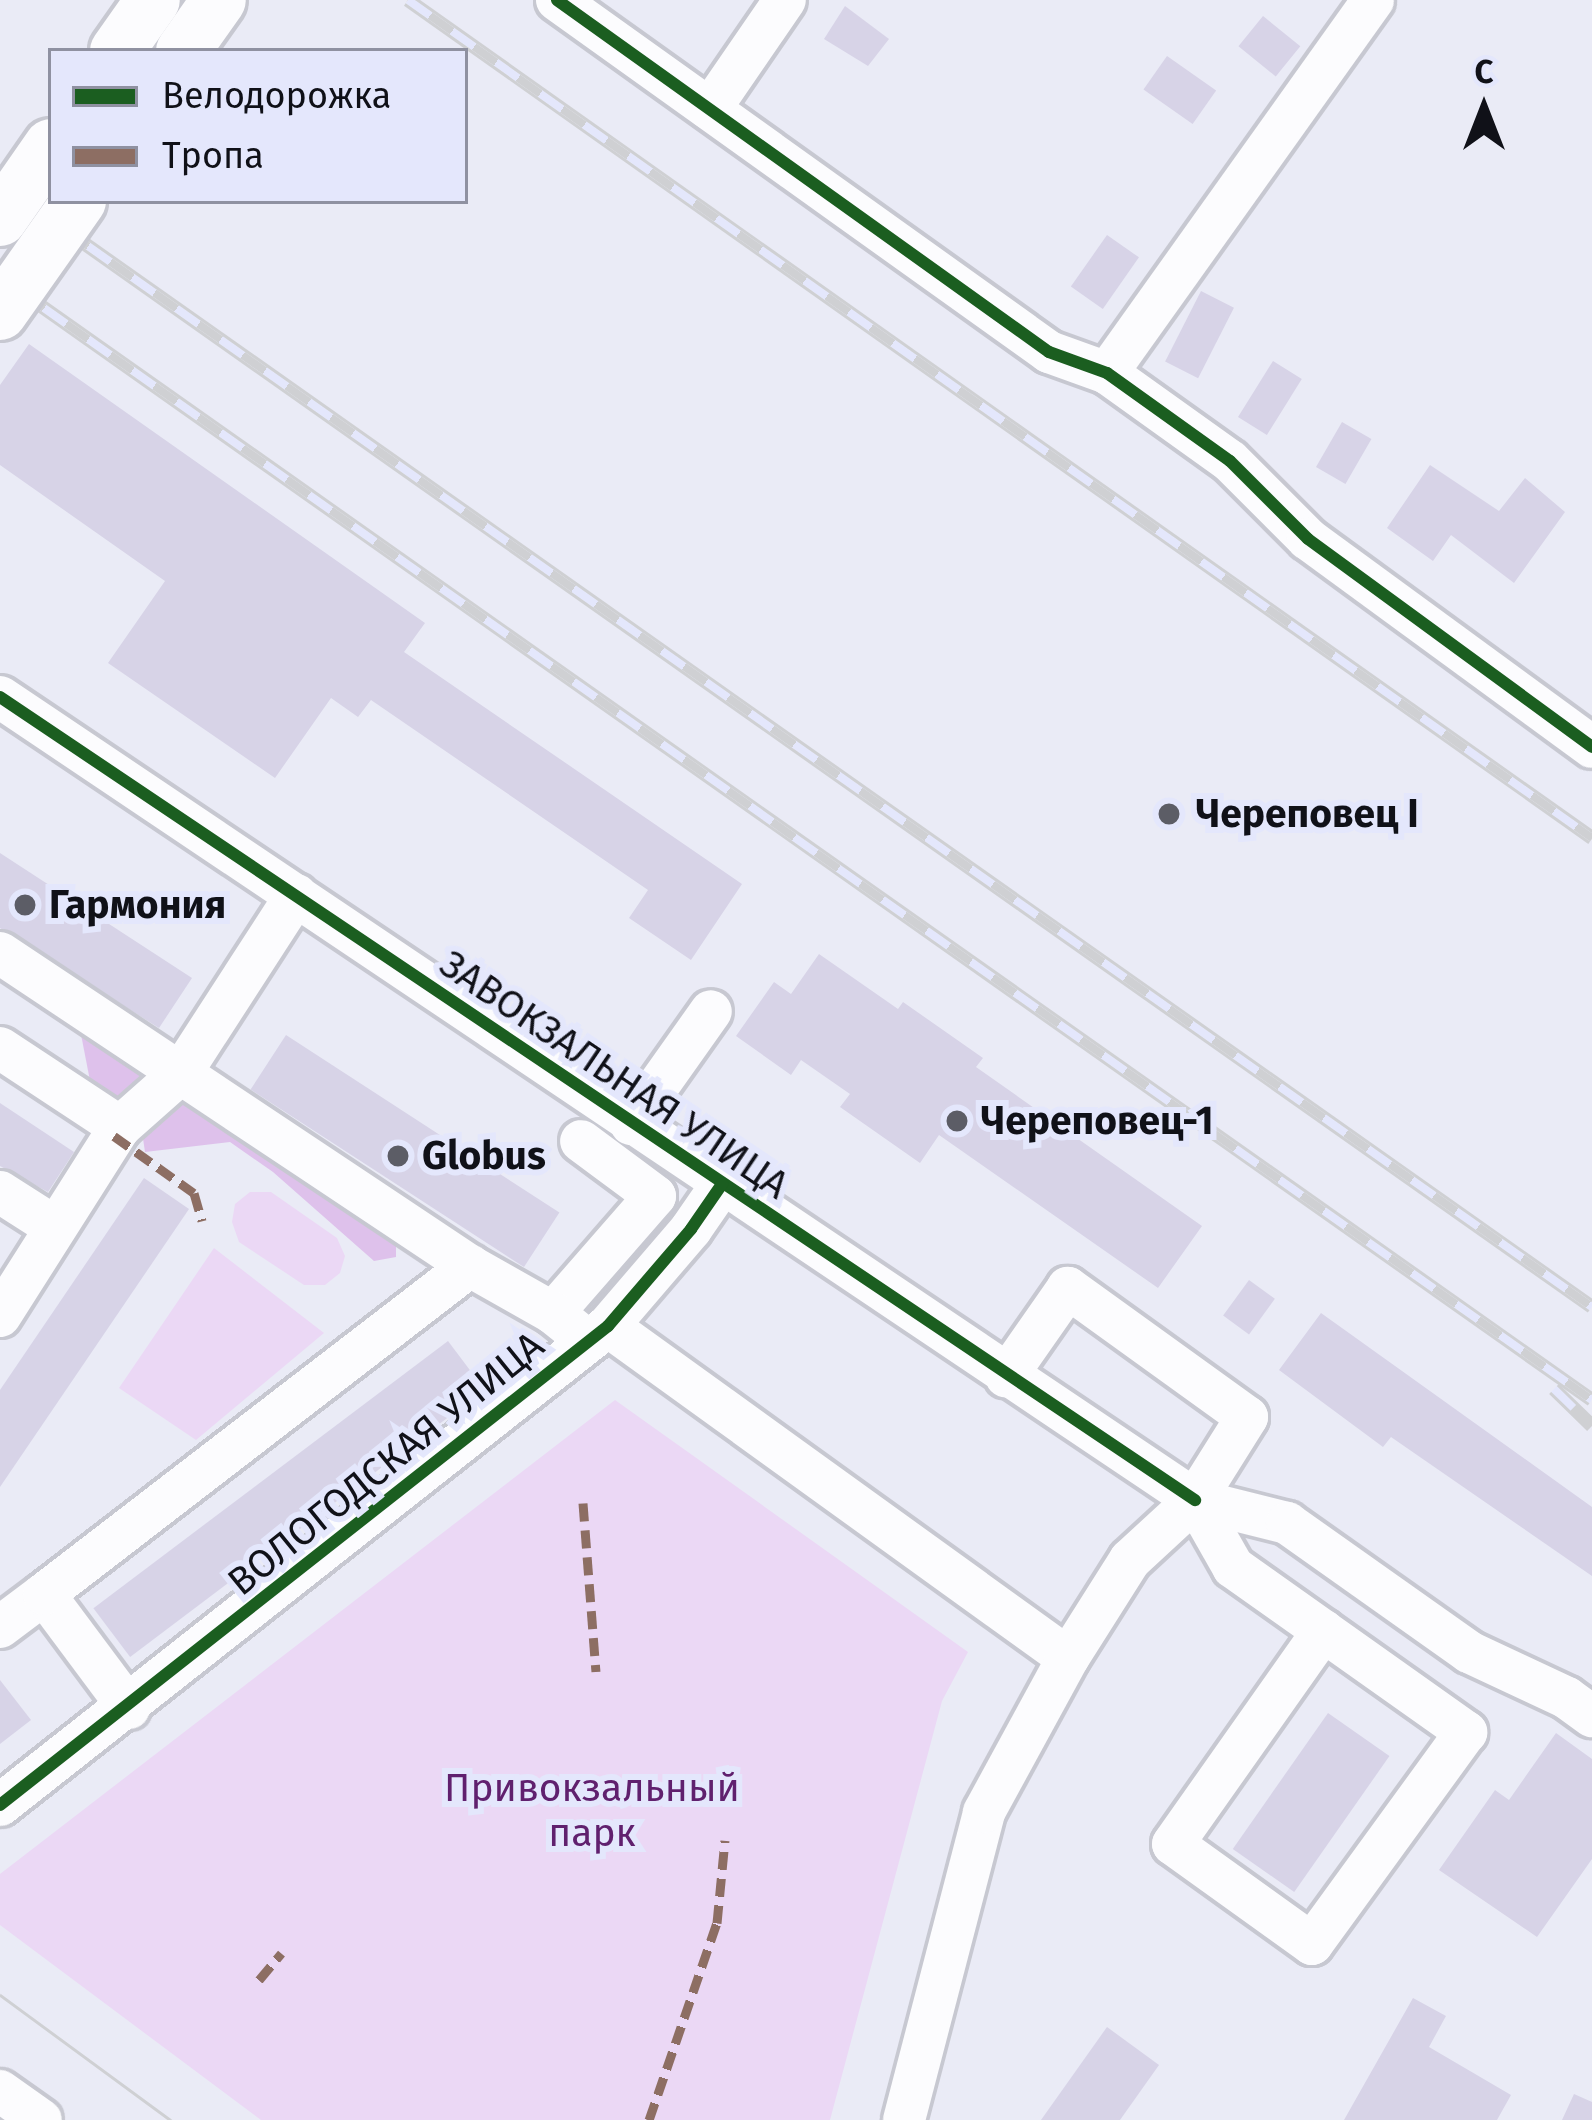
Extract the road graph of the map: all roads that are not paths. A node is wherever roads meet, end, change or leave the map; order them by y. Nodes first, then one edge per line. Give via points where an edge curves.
1 (153, 0) edge
2 (219, 0) edge
3 (557, 0) edge
4 (785, 0) edge
5 (1373, 0) edge
6 (119, 48) edge
7 (186, 48) edge
8 (710, 109) junction
9 (48, 150) edge
10 (77, 204) edge
11 (0, 219) edge
12 (0, 314) edge
13 (1107, 373) junction
14 (0, 697) edge
15 (1592, 747) edge
16 (296, 895) junction
17 (0, 953) edge
18 (711, 1011) dead end
19 (0, 1048) edge
20 (182, 1073) junction
21 (632, 1124) junction
22 (120, 1127) junction
23 (580, 1141) dead end
24 (722, 1184) junction
25 (0, 1192) edge
26 (55, 1227) junction
27 (470, 1266) junction
28 (7, 1291) edge
29 (553, 1313) junction
30 (598, 1333) junction
31 (1006, 1377) junction
32 (1195, 1500) junction
33 (44, 1594) junction
34 (0, 1627) edge
35 (1323, 1631) junction
36 (1068, 1658) junction
37 (130, 1708) junction
38 (1592, 1715) edge
39 (0, 1805) edge
40 (0, 2091) edge
41 (41, 2120) edge
42 (904, 2120) edge

1 - 6 main road
2 - 7 main road
3 - 8 street
4 - 8 street
5 - 13 street
8 - 13 street via 1049,352
9 - 11 main road, bridge
10 - 12 main road, bridge
13 - 15 street via 1230,460 1308,539
14 - 16 street, ЗАВОКЗАЛЬНАЯ УЛИЦА
16 - 20 street
16 - 21 street, ЗАВОКЗАЛЬНАЯ УЛИЦА
17 - 20 street
18 - 21 street
19 - 22 street
20 - 22 street
20 - 27 street
21 - 24 street, ЗАВОКЗАЛЬНАЯ УЛИЦА
22 - 26 street
23 - 29 street via 655,1196
24 - 30 street, ВОЛОГОДСКАЯ УЛИЦА
24 - 31 street, ЗАВОКЗАЛЬНАЯ УЛИЦА
25 - 26 street
26 - 28 street
27 - 29 street
27 - 33 street
29 - 30 street
30 - 36 street
30 - 37 street, ВОЛОГОДСКАЯ УЛИЦА
31 - 32 street, ЗАВОКЗАЛЬНАЯ УЛИЦА
31 - 32 street via 1068,1288 1247,1417
32 - 35 street via 1233,1567
32 - 36 street via 1140,1547
32 - 38 street via 1287,1523 1468,1652
33 - 34 street
33 - 37 street
35 - 35 street via 1173,1844 1312,1944 1466,1732
36 - 42 street via 984,1812
37 - 39 street, ВОЛОГОДСКАЯ УЛИЦА
40 - 41 street

